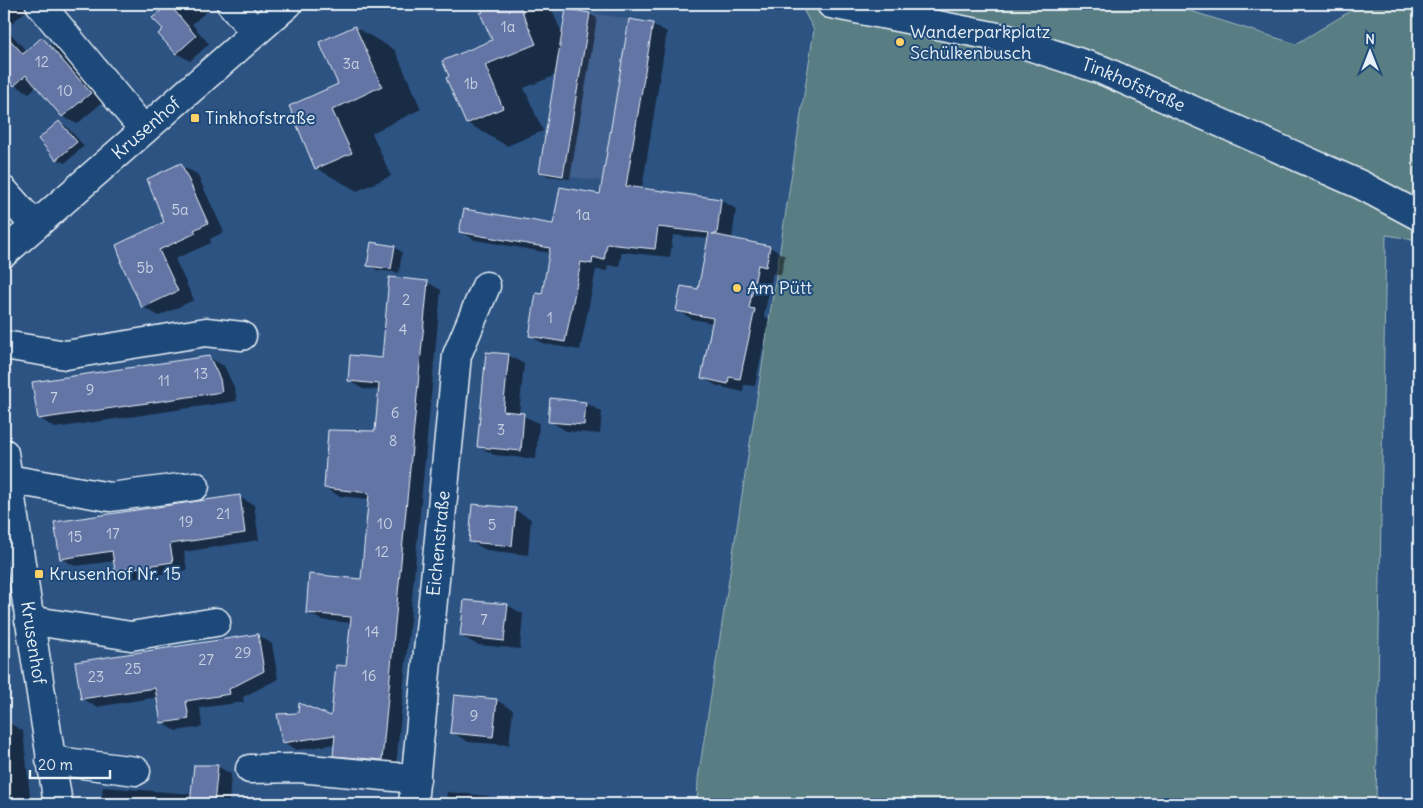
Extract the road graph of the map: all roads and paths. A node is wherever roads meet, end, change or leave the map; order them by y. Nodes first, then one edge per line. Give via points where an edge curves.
1 (40, 4) edge
2 (231, 4) edge
3 (288, 4) edge
4 (831, 4) edge
5 (256, 32) junction
6 (144, 130) junction
7 (4, 191) edge
8 (1419, 216) edge
9 (35, 226) junction
10 (4, 254) edge
11 (486, 286) dead end
12 (242, 336) dead end
13 (4, 344) edge
14 (4, 453) edge
15 (8, 480) junction
16 (196, 486) dead end
17 (29, 620) junction
18 (216, 622) dead end
19 (50, 760) junction
20 (250, 769) dead end
21 (136, 771) dead end
22 (414, 792) edge
23 (58, 804) edge

1 - 6 street
2 - 5 street
3 - 5 street, Krusenhof
4 - 8 street, Tinkhofstraße via 1008,39 1102,70 1353,182
5 - 6 street, Krusenhof
6 - 9 street, Krusenhof
7 - 9 street
9 - 10 street, Krusenhof
11 - 22 street, Eichenstraße via 457,355
12 - 13 street via 206,332 66,355
14 - 15 street, Krusenhof
15 - 16 street via 110,497
15 - 17 street, Krusenhof
17 - 18 street via 131,636
17 - 19 street, Krusenhof
19 - 21 street
19 - 23 street, Krusenhof
20 - 22 street via 299,768

